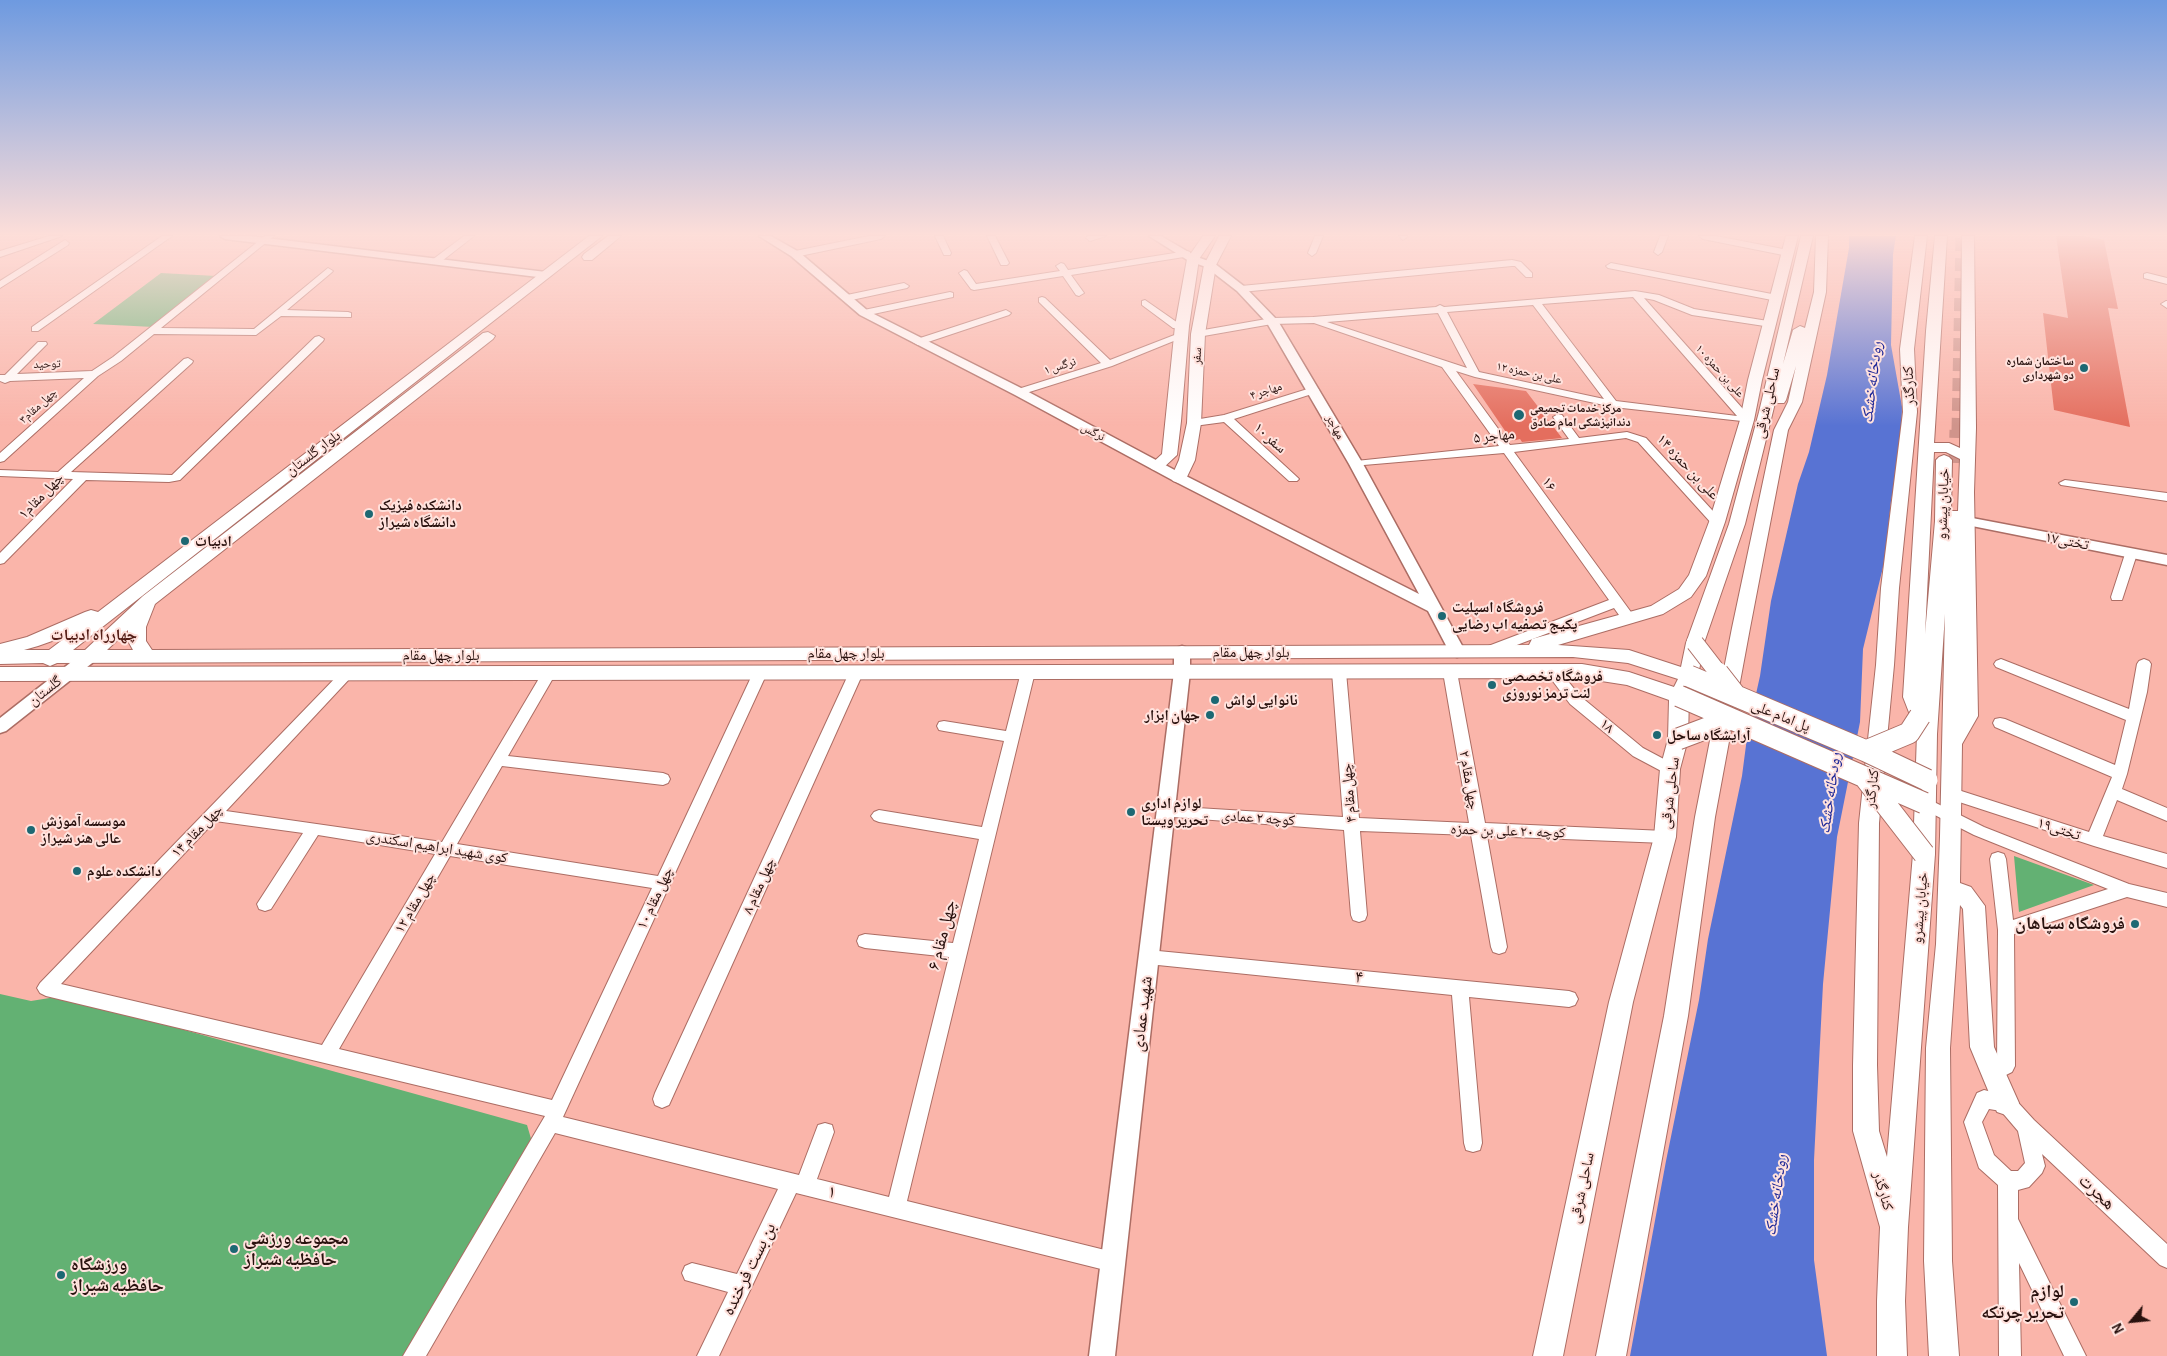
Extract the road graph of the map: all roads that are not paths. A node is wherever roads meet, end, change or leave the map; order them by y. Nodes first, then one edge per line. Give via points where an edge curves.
1 (77, 299) edge
2 (190, 299) edge
3 (296, 299) edge
4 (514, 299) edge
5 (535, 299) edge
6 (848, 299) edge
7 (930, 299) edge
8 (1185, 299) edge
9 (1204, 299) edge
10 (1251, 299) edge
11 (1560, 299) edge
12 (1640, 299) edge
13 (1661, 299) edge
14 (1777, 299) edge
15 (1792, 299) edge
16 (1805, 299) edge
17 (1818, 299) edge
18 (1913, 299) edge
19 (1922, 299) edge
20 (1936, 299) edge
21 (1962, 299) edge
22 (1042, 300) dead end
23 (1535, 301) junction
24 (1145, 303) dead end
25 (1440, 308) junction
26 (281, 313) junction
27 (864, 313) junction
28 (1006, 313) dead end
29 (348, 315) dead end
30 (1313, 320) junction
31 (1272, 321) junction
32 (1771, 324) junction
33 (34, 329) dead end
34 (151, 331) junction
35 (1182, 331) junction
36 (1198, 334) junction
37 (319, 339) dead end
38 (918, 342) junction
39 (42, 344) dead end
40 (1907, 349) junction
41 (188, 361) dead end
42 (1103, 365) junction
43 (1447, 366) junction
44 (418, 373) junction
45 (94, 374) junction
46 (1475, 374) junction
47 (437, 376) junction
48 (1108, 377) dead end
49 (2, 380) edge
50 (1314, 390) junction
51 (1019, 392) junction
52 (1613, 404) junction
53 (1558, 417) dead end
54 (1226, 418) junction
55 (1747, 420) junction
56 (1194, 423) junction
57 (1781, 430) junction
58 (1634, 436) joint
59 (1576, 442) junction
60 (1506, 450) junction
61 (1949, 451) junction
62 (1169, 455) junction
63 (0, 459) edge
64 (1188, 460) junction
65 (1356, 464) junction
66 (1157, 466) junction
67 (0, 473) edge
68 (61, 474) junction
69 (286, 474) junction
70 (84, 475) junction
71 (304, 477) junction
72 (1179, 478) junction
73 (1293, 479) dead end
74 (2065, 483) dead end
75 (2167, 497) edge
76 (1967, 521) junction
77 (1717, 522) junction
78 (2131, 554) junction
79 (0, 560) edge
80 (2167, 560) edge
81 (2117, 597) dead end
82 (126, 598) junction
83 (149, 600) junction
84 (1617, 602) junction
85 (1434, 608) junction
86 (1629, 619) junction
87 (1695, 643) junction
88 (0, 650) edge
89 (1457, 651) junction
90 (1488, 651) junction
91 (1512, 651) junction
92 (921, 653) junction
93 (90, 656) junction
94 (146, 656) junction
95 (0, 657) edge
96 (53, 657) junction
97 (1182, 662) junction
98 (2001, 664) dead end
99 (2144, 664) dead end
100 (1028, 672) junction
101 (1339, 672) junction
102 (1450, 672) junction
103 (1554, 672) junction
104 (549, 673) junction
105 (760, 673) junction
106 (856, 673) junction
107 (919, 673) junction
108 (0, 674) edge
109 (32, 674) junction
110 (67, 674) junction
111 (347, 674) junction
112 (1684, 686) junction
113 (1737, 697) junction
114 (2134, 717) junction
115 (1731, 719) junction
116 (2000, 723) dead end
117 (1924, 725) junction
118 (944, 726) dead end
119 (0, 727) edge
120 (1012, 737) junction
121 (1678, 739) junction
122 (1952, 743) junction
123 (1866, 751) junction
124 (498, 760) junction
125 (1670, 769) junction
126 (2120, 774) junction
127 (1864, 776) junction
128 (664, 778) dead end
129 (1927, 780) junction
130 (2113, 792) junction
131 (1952, 794) junction
132 (1924, 803) junction
133 (1165, 812) junction
134 (213, 815) junction
135 (2167, 815) edge
136 (879, 816) dead end
137 (1951, 818) junction
138 (1351, 824) junction
139 (314, 828) junction
140 (1478, 829) junction
141 (988, 834) junction
142 (1665, 837) junction
143 (2094, 840) junction
144 (446, 848) junction
145 (1924, 854) junction
146 (1998, 859) dead end
147 (2167, 861) edge
148 (662, 882) junction
149 (1949, 888) junction
150 (2127, 890) junction
151 (2167, 900) edge
152 (265, 904) dead end
153 (1358, 915) dead end
154 (2006, 930) junction
155 (865, 941) dead end
156 (1499, 947) dead end
157 (959, 951) junction
158 (1148, 957) junction
159 (1460, 987) junction
160 (46, 988) joint
161 (1569, 999) dead end
162 (326, 1055) junction
163 (2006, 1066) dead end
164 (662, 1098) dead end
165 (2006, 1103) junction
166 (554, 1116) junction
167 (2027, 1127) junction
168 (825, 1132) dead end
169 (1473, 1143) dead end
170 (2008, 1180) junction
171 (798, 1184) junction
172 (896, 1208) junction
173 (2008, 1220) junction
174 (1894, 1227) junction
175 (2167, 1258) edge
176 (1113, 1262) junction
177 (692, 1273) dead end
178 (741, 1285) junction
179 (414, 1356) edge
180 (708, 1356) edge
181 (1102, 1356) edge
182 (1548, 1356) edge
183 (1611, 1356) edge
184 (1892, 1356) edge
185 (1944, 1356) edge
186 (2010, 1356) edge
187 (2075, 1356) edge

1 - 33 street
2 - 34 street, چهل مقام۳
3 - 26 street
4 - 44 main road, بلوار گلستان
5 - 47 main road, بلوار گلستان
6 - 27 street, نرگس
7 - 27 street
8 - 35 main road, سفر
9 - 36 main road, سفر
10 - 31 street, مهاجر
11 - 23 street
12 - 55 street, ۱۰ علی بن حمزه
13 - 32 street via 1692,312
14 - 32 main road, ساحلی شرقی
15 - 87 main road, ساحلی شرقی via 1737,524
16 - 57 main road via 1777,406
17 - 57 main road via 1794,402
18 - 40 main road
19 - 40 main road via 1919,332
20 - 61 main road via 1933,331
21 - 61 main road
22 - 42 street
23 - 25 street
23 - 52 street
24 - 35 street
25 - 30 street
25 - 46 street
26 - 29 street
26 - 34 street via 256,332
27 - 38 street, نرگس
28 - 38 street
30 - 31 street
30 - 43 street, ۱۲ علی بن حمزه
31 - 36 street
31 - 50 street, مهاجر
32 - 55 main road, ساحلی شرقی via 1754,380
34 - 45 street, چهل مقام۳
35 - 42 street
35 - 62 main road, سفر
36 - 56 main road, سفر
37 - 70 street via 176,478
38 - 51 street, نرگس
39 - 49 street
40 - 174 main road, کنارگذر via 1910,412 1869,823 1865,1065 1866,1131
41 - 68 street
42 - 48 street
42 - 51 street, ۱ نرگس
43 - 46 street, ۱۲ علی بن حمزه
43 - 60 street, ۱۶
44 - 47 main road
44 - 69 main road, بلوار گلستان
45 - 49 street, توحید
45 - 63 street, چهل مقام۳
46 - 52 street, ۱۲ علی بن حمزه
47 - 71 main road, بلوار گلستان
50 - 54 street, ۴ مهاجر
50 - 65 street, مهاجر
51 - 66 street, نرگس
52 - 55 street, ۱۲ علی بن حمزه
53 - 59 street
54 - 56 street, ۴ مهاجر
54 - 73 street, ۱۰ سفر
55 - 77 main road, ساحلی شرقی
56 - 64 main road, سفر
57 - 183 main road via 1705,817 1676,1016
58 - 59 street, ۵ مهاجر
58 - 77 street, ۱۴ علی بن حمزه via 1642,440
59 - 60 street, ۵ مهاجر
60 - 65 street, ۵ مهاجر
60 - 84 street, ۱۶
61 - 76 main road
61 - 117 main road, خیابان پیشرو
61 - 122 main road, خیابان پیشرو
62 - 64 main road
62 - 66 main road
64 - 72 main road, سفر
65 - 85 street, مهاجر
66 - 72 street, نرگس
67 - 68 street
68 - 70 street
69 - 71 main road
69 - 82 main road, بلوار گلستان
70 - 79 street, چهل مقام۱
71 - 83 main road, بلوار گلستان
72 - 85 street, نرگس
74 - 75 street
76 - 78 street, تختی۱۷
76 - 122 main road via 1968,716
77 - 86 main road, ساحلی شرقی via 1697,576 1685,593 1657,610
78 - 80 street, تختی۱۷
78 - 81 street
82 - 88 main road via 63,630
82 - 96 main road, بلوار گلستان
83 - 93 main road, بلوار گلستان
83 - 94 main road via 137,627 137,641
84 - 86 street, ۱۶
84 - 90 street
85 - 89 street, مهاجر
86 - 91 main road, ساحلی شرقی
87 - 112 main road, ساحلی شرقی
87 - 113 main road, bridge
89 - 90 main road, بلوار چهل مقام
89 - 97 main road, بلوار چهل مقام
90 - 91 main road, بلوار چهل مقام
91 - 112 main road, بلوار چهل مقام via 1573,651 1629,658
92 - 94 main road, بلوار چهل مقام
92 - 97 main road, بلوار چهل مقام
92 - 107 main road
93 - 94 main road, بلوار چهل مقام
93 - 96 main road, بلوار چهل مقام
93 - 110 street, گلستان
95 - 96 main road, بلوار چهل مقام
96 - 109 main road, بلوار گلستان
97 - 100 main road, بلوار چهل مقام
97 - 101 main road, بلوار چهل مقام
97 - 133 street, شهید عمادی
98 - 114 street
99 - 114 street
100 - 107 main road, بلوار چهل مقام
100 - 120 street, چهل مقام ۶
101 - 102 main road, بلوار چهل مقام
101 - 138 street, چهل مقام ۴
102 - 103 main road, بلوار چهل مقام
102 - 140 street, چهل مقام ۲
103 - 112 main road, بلوار چهل مقام via 1582,672
103 - 125 street, ۱۸ via 1582,706 1638,752
104 - 105 main road, بلوار چهل مقام
104 - 111 main road, بلوار چهل مقام
104 - 124 street, چهل مقام ۱۲
105 - 106 main road, بلوار چهل مقام
105 - 148 street, چهل مقام ۱۰
106 - 107 main road, بلوار چهل مقام
106 - 164 street, چهل مقام ۸
108 - 109 main road, بلوار چهل مقام
109 - 110 main road, بلوار چهل مقام
110 - 111 main road, بلوار چهل مقام
110 - 119 street, گلستان
111 - 134 street, چهل مقام ۱۴
112 - 113 main road, پل امام علی, bridge
112 - 115 main road, پل امام علی, bridge
112 - 121 main road, ساحلی شرقی
113 - 123 main road, پل امام علی, bridge
114 - 126 street
115 - 121 main road, bridge
115 - 127 main road, پل امام علی, bridge
116 - 126 street
117 - 123 main road, bridge
117 - 129 main road, خیابان پیشرو
118 - 120 street
120 - 141 street, چهل مقام ۶
121 - 125 main road, ساحلی شرقی
122 - 131 main road, خیابان پیشرو
123 - 129 main road, پل امام علی, bridge
124 - 128 street
124 - 144 street, چهل مقام ۱۲
125 - 142 main road, ساحلی شرقی
126 - 130 street
127 - 132 main road, پل امام علی, bridge
127 - 145 main road, bridge
129 - 131 main road, پل امام علی
129 - 132 main road, خیابان پیشرو
130 - 135 street
130 - 143 street
131 - 137 main road, خیابان پیشرو
131 - 143 street, تختی۱۹
132 - 137 street
132 - 145 main road, خیابان پیشرو
133 - 138 street, کوچه ۲ عمادی
133 - 158 street, شهید عمادی
134 - 139 street, کوی شهید ابراهیم اسکندری
134 - 160 street, چهل مقام ۱۴
136 - 141 street
137 - 149 main road, خیابان پیشرو
137 - 150 street
138 - 140 street, کوچه ۲۰ علی بن حمزه
138 - 153 street, چهل مقام ۴
139 - 144 street, کوی شهید ابراهیم اسکندری
139 - 152 street
140 - 142 street, کوچه ۲۰ علی بن حمزه
140 - 156 street, چهل مقام ۲
141 - 157 street, چهل مقام ۶
142 - 182 main road, ساحلی شرقی via 1621,1002
143 - 147 street, تختی۱۹
144 - 148 street, کوی شهید ابراهیم اسکندری
144 - 162 street, چهل مقام ۱۲
145 - 174 main road, خیابان پیشرو
146 - 154 street
148 - 166 street, چهل مقام ۱۰
149 - 165 main road via 1962,894 1974,906 1982,1047
149 - 185 main road, خیابان پیشرو via 1938,1048 1938,1261
150 - 151 street
150 - 154 street
154 - 163 street
155 - 157 street
157 - 172 street, چهل مقام ۶
158 - 159 street, ۴
158 - 176 street, شهید عمادی
159 - 161 street, ۴
159 - 169 street
160 - 162 street, ۱
162 - 166 street, ۱
165 - 167 street, هجرت
165 - 170 street via 1984,1099 1974,1122 1986,1161
166 - 171 street, ۱
166 - 179 street, چهل مقام ۱۰
167 - 170 street via 2035,1166 2022,1180
167 - 175 street, هجرت
168 - 171 street, بن بست فرخنده
170 - 173 street
171 - 172 street, ۱
171 - 178 street, بن بست فرخنده
172 - 176 street, ۱
173 - 186 street
173 - 187 street
174 - 184 main road, خیابان پیشرو
176 - 181 street, شهید عمادی
177 - 178 street
178 - 180 street, بن بست فرخنده

